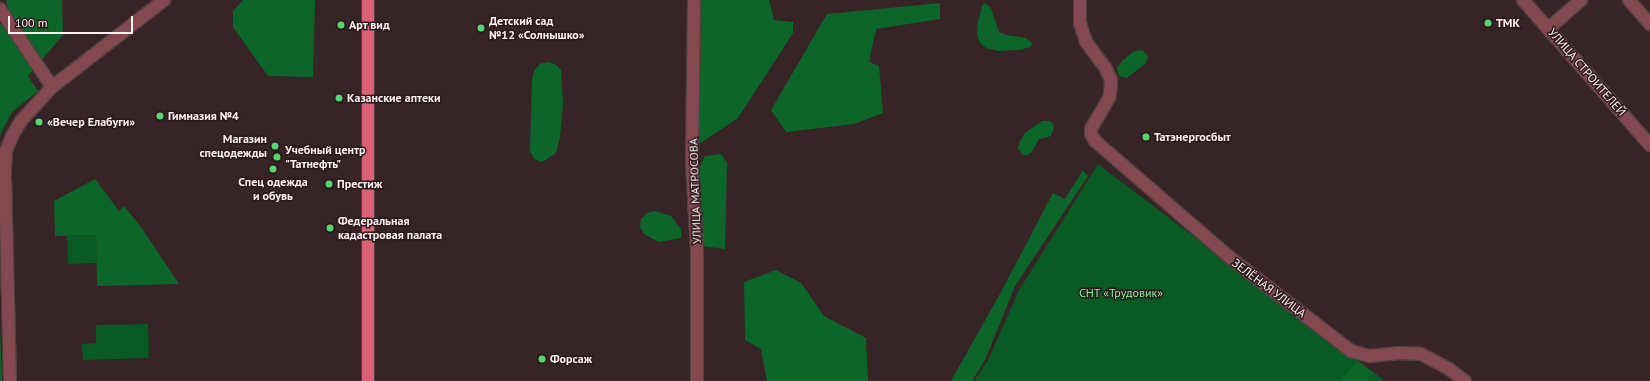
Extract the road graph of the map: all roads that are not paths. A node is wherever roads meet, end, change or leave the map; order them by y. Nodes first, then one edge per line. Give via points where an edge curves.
1 (164, 0) edge
2 (368, 0) edge
3 (694, 0) edge
4 (1080, 0) edge
5 (1523, 0) edge
6 (1581, 0) edge
7 (1629, 0) edge
8 (0, 9) edge
9 (1650, 24) edge
10 (1549, 28) junction
11 (52, 87) junction
12 (1650, 144) edge
13 (10, 381) edge
14 (368, 381) edge
15 (697, 381) edge
16 (1466, 381) edge

1 - 11 street
2 - 14 main road
3 - 15 street, УЛИЦА МАТРОСОВА via 692,163 698,251
4 - 16 street, ЗЕЛЁНАЯ УЛИЦА via 1080,23 1086,42 1105,67 1111,80 1110,96 1091,129 1095,141 1228,256 1351,350 1370,356 1421,354
5 - 10 street, УЛИЦА СТРОИТЕЛЕЙ
6 - 10 street
7 - 9 street
8 - 11 street
10 - 12 street, УЛИЦА СТРОИТЕЛЕЙ
11 - 13 street via 21,121 6,152

